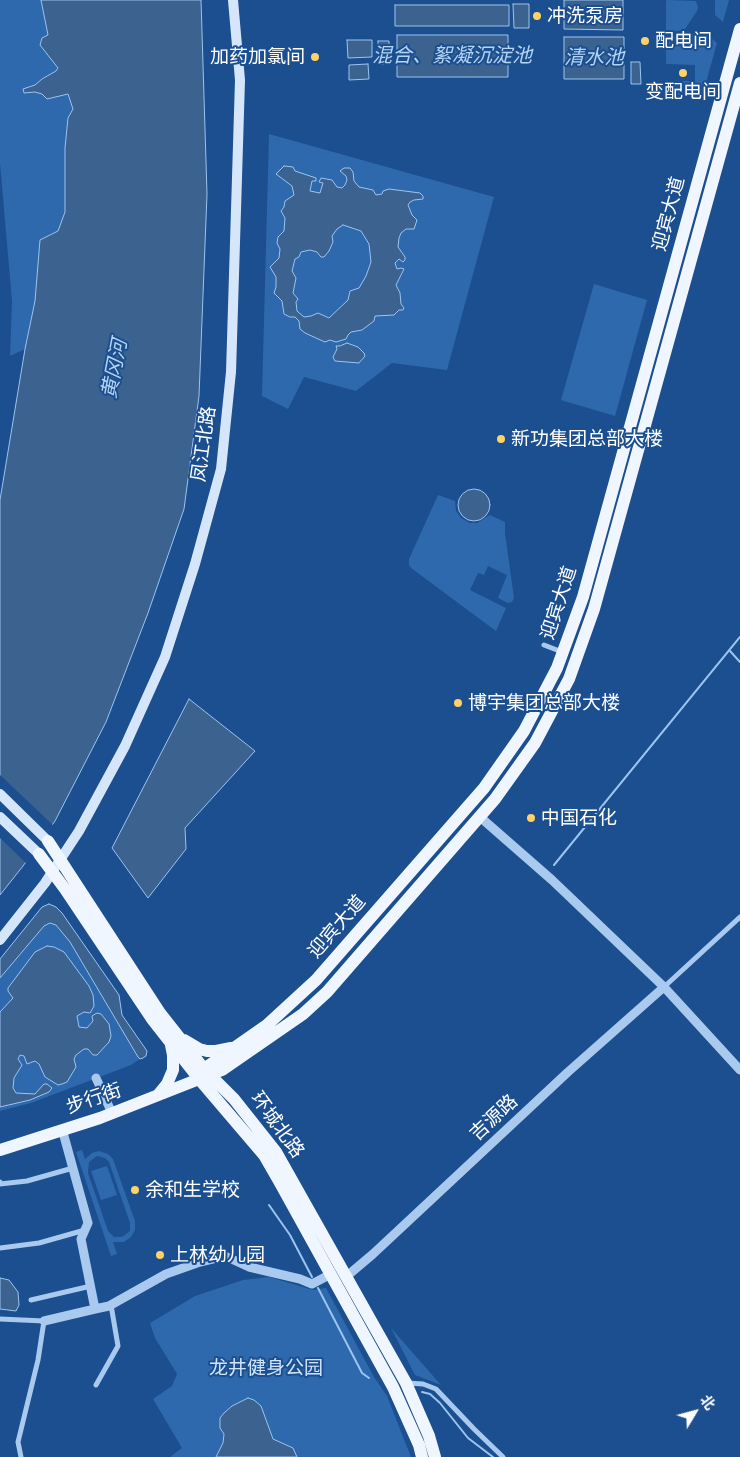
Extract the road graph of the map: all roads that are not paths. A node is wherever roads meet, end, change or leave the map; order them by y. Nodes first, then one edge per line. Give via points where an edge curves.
1 (233, 0) edge
2 (740, 30) edge
3 (740, 83) edge
4 (674, 269) junction
5 (687, 273) junction
6 (580, 604) junction
7 (594, 609) junction
8 (544, 645) dead end
9 (565, 653) dead end
10 (544, 692) junction
11 (558, 700) junction
12 (503, 761) junction
13 (516, 770) junction
14 (0, 794) edge
15 (0, 817) edge
16 (480, 817) junction
17 (446, 830) junction
18 (48, 840) joint
19 (458, 841) junction
20 (39, 854) joint
21 (60, 860) junction
22 (52, 872) junction
23 (740, 917) edge
24 (0, 940) edge
25 (664, 987) junction
26 (173, 1037) junction
27 (242, 1043) junction
28 (740, 1070) edge
29 (202, 1075) junction
30 (96, 1078) dead end
31 (158, 1096) junction
32 (111, 1111) dead end
33 (64, 1136) dead end
34 (0, 1150) edge
35 (74, 1168) junction
36 (0, 1182) edge
37 (85, 1230) junction
38 (0, 1248) edge
39 (340, 1272) junction
40 (90, 1286) junction
41 (31, 1300) dead end
42 (111, 1305) junction
43 (95, 1309) junction
44 (0, 1320) edge
45 (44, 1321) junction
46 (406, 1383) junction
47 (96, 1385) dead end
48 (21, 1457) edge
49 (422, 1457) edge
50 (435, 1457) edge
51 (503, 1457) edge

1 - 21 main road, 凤江北路 via 240,80 231,372 221,469 195,564 164,657 125,746
2 - 4 main road, 迎宾大道
3 - 5 main road, 迎宾大道
4 - 5 main road
4 - 6 main road, 迎宾大道
5 - 7 main road, 迎宾大道
6 - 7 main road
6 - 10 main road, 迎宾大道 via 558,668
7 - 11 main road, 迎宾大道 via 569,679
8 - 9 street
10 - 11 main road
10 - 12 main road, 迎宾大道 via 524,732
11 - 13 main road, 迎宾大道
12 - 13 main road
12 - 17 main road, 迎宾大道 via 484,788
13 - 16 main road, 迎宾大道
14 - 18 main road
15 - 20 main road
16 - 19 main road, 迎宾大道
16 - 25 street via 552,880
17 - 19 main road
17 - 27 main road, 迎宾大道 via 316,980 268,1025
18 - 21 main road, 环城北路
19 - 29 main road, 迎宾大道 via 327,992 303,1014 222,1070
20 - 22 main road, 环城北路
21 - 22 main road, 凤江北路
21 - 26 main road, 环城北路
22 - 24 main road, 凤江北路
22 - 26 main road, 环城北路 via 152,1020
23 - 25 street
25 - 28 street
25 - 39 street, 吉源路 via 373,1254
26 - 27 main road via 207,1051 225,1050
26 - 29 main road, 环城北路
26 - 31 main road via 173,1070
27 - 29 main road, 迎宾大道
29 - 31 main road, 步行街
29 - 39 main road, 环城北路 via 264,1155
30 - 32 street
31 - 34 main road, 步行街
33 - 35 street
35 - 36 street via 27,1180
35 - 37 street via 88,1223
37 - 38 street via 39,1243
37 - 40 street via 81,1239
39 - 42 street, 吉源路 via 312,1284 249,1267 225,1256 166,1274
39 - 46 main road, 环城北路
39 - 49 main road, 环城北路
40 - 41 street
40 - 43 street
42 - 43 street, 吉源路
42 - 47 street via 118,1346
43 - 45 street, 吉源路
44 - 45 street
45 - 48 street via 18,1442
46 - 50 main road, 环城北路
46 - 51 street via 436,1389

